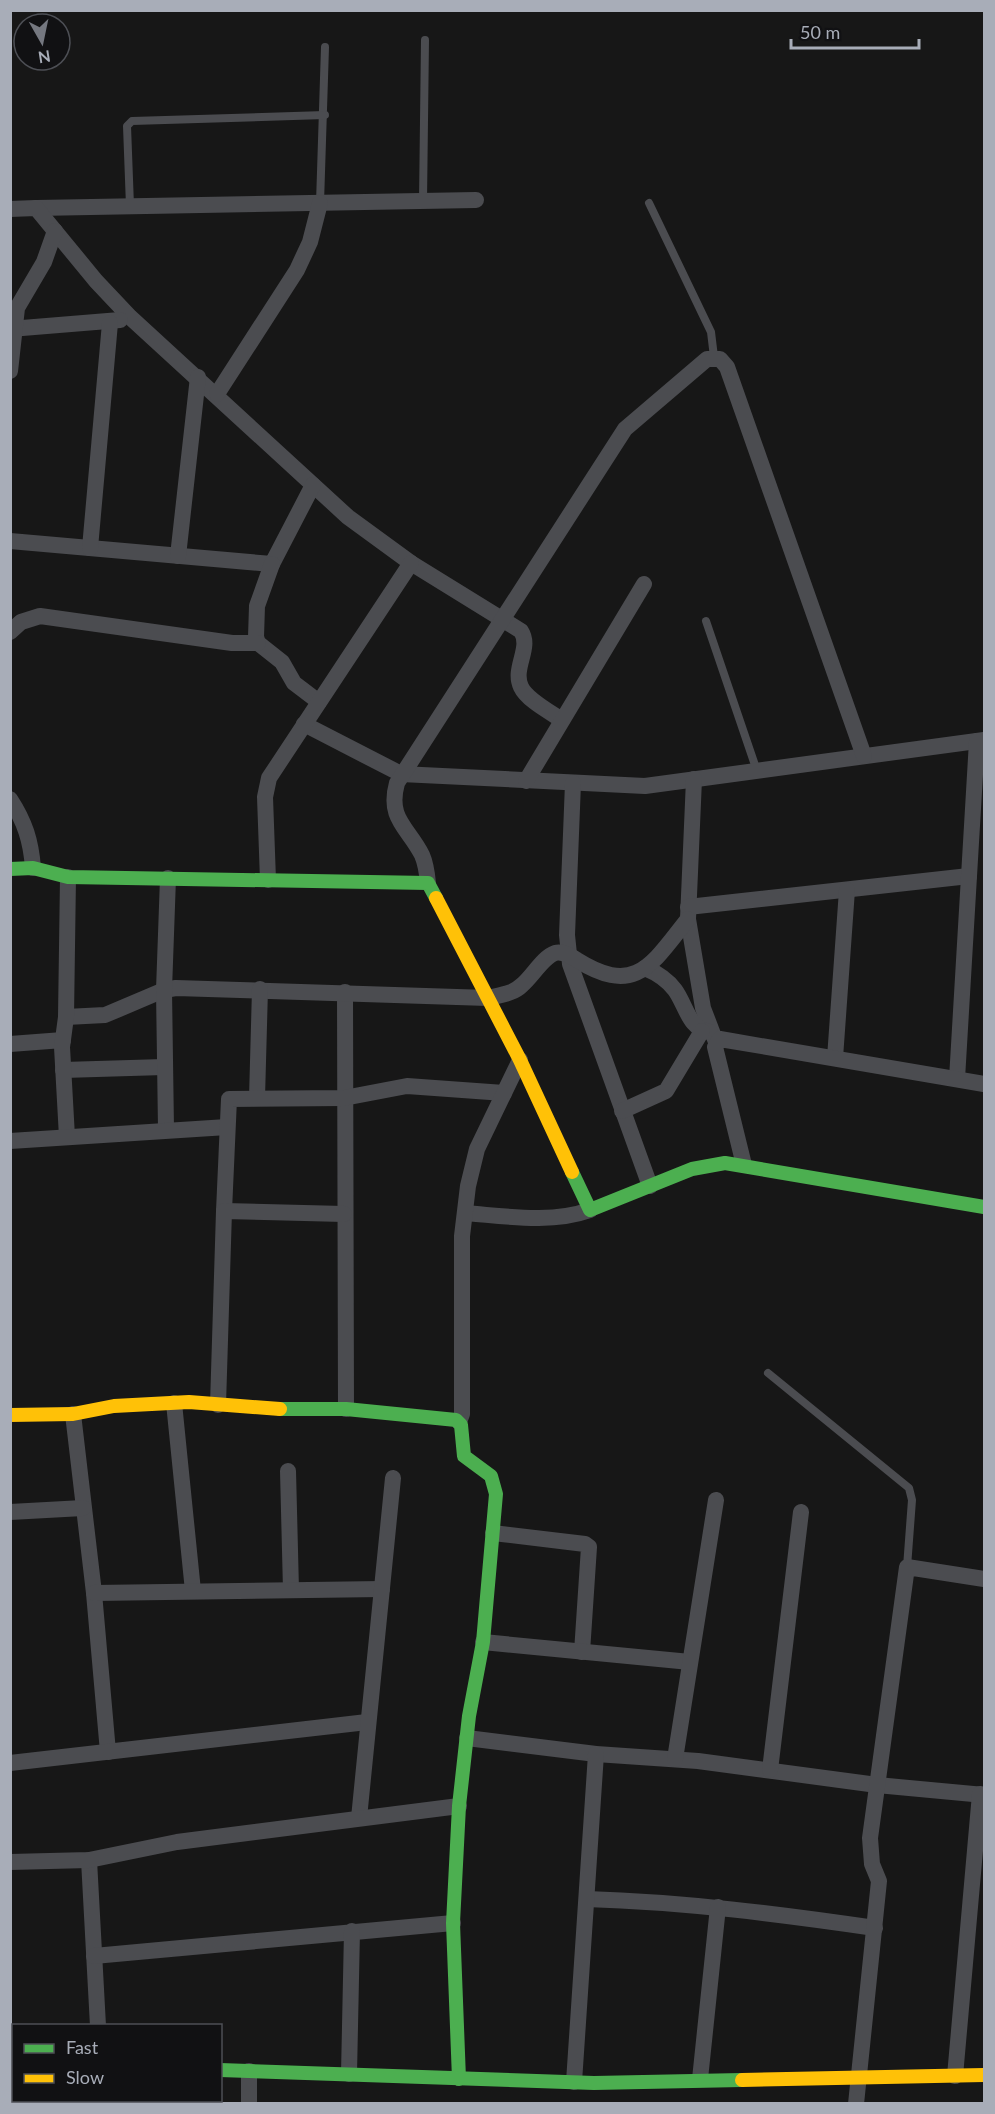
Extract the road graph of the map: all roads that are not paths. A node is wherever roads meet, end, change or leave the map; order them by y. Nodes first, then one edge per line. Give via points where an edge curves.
1 (425, 40) dead end
2 (325, 47) dead end
3 (325, 115) junction
4 (476, 200) dead end
5 (423, 201) junction
6 (320, 203) junction
7 (649, 203) dead end
8 (130, 206) junction
9 (36, 208) junction
10 (10, 209) edge
11 (55, 231) junction
12 (130, 317) junction
13 (110, 323) junction
14 (12, 329) edge
15 (714, 357) junction
16 (10, 371) edge
17 (198, 377) junction
18 (217, 394) junction
19 (313, 485) junction
20 (10, 541) edge
21 (90, 549) junction
22 (178, 556) junction
23 (411, 563) junction
24 (272, 564) junction
25 (644, 584) dead end
26 (501, 619) junction
27 (706, 621) dead end
28 (10, 632) edge
29 (258, 643) junction
30 (319, 702) junction
31 (562, 720) junction
32 (304, 724) junction
33 (981, 740) edge
34 (864, 756) junction
35 (757, 771) junction
36 (401, 774) junction
37 (694, 780) junction
38 (526, 781) junction
39 (573, 783) junction
40 (10, 799) edge
41 (33, 868) junction
42 (10, 869) edge
43 (68, 876) junction
44 (969, 876) junction
45 (168, 878) junction
46 (268, 880) junction
47 (428, 883) junction
48 (846, 890) junction
49 (688, 913) junction
50 (568, 954) junction
51 (645, 968) junction
52 (260, 989) junction
53 (164, 990) junction
54 (345, 992) junction
55 (488, 998) junction
56 (66, 1017) junction
57 (709, 1035) junction
58 (63, 1040) junction
59 (10, 1044) edge
60 (835, 1058) junction
61 (520, 1060) junction
62 (164, 1067) junction
63 (63, 1070) junction
64 (957, 1079) junction
65 (984, 1084) edge
66 (504, 1093) junction
67 (257, 1098) junction
68 (344, 1098) junction
69 (622, 1111) junction
70 (227, 1127) junction
71 (166, 1129) junction
72 (67, 1137) junction
73 (10, 1141) edge
74 (744, 1165) junction
75 (650, 1186) junction
76 (984, 1207) edge
77 (590, 1210) junction
78 (224, 1211) junction
79 (465, 1213) junction
80 (344, 1214) junction
81 (768, 1373) dead end
82 (174, 1403) junction
83 (218, 1404) junction
84 (346, 1409) junction
85 (73, 1414) junction
86 (10, 1415) edge
87 (459, 1422) junction
88 (288, 1471) dead end
89 (393, 1478) dead end
90 (716, 1500) dead end
91 (83, 1508) junction
92 (10, 1512) edge
93 (801, 1512) dead end
94 (494, 1533) junction
95 (907, 1567) junction
96 (984, 1579) edge
97 (382, 1589) junction
98 (291, 1590) junction
99 (193, 1591) junction
100 (94, 1593) junction
101 (483, 1642) junction
102 (582, 1652) junction
103 (690, 1662) junction
104 (367, 1722) junction
105 (467, 1738) junction
106 (108, 1752) junction
107 (596, 1754) junction
108 (675, 1760) junction
109 (10, 1763) edge
110 (770, 1770) junction
111 (877, 1785) junction
112 (982, 1795) edge
113 (459, 1806) junction
114 (359, 1818) junction
115 (89, 1860) junction
116 (10, 1863) edge
117 (587, 1899) junction
118 (718, 1907) junction
119 (453, 1923) junction
120 (875, 1928) junction
121 (352, 1931) junction
122 (94, 1956) junction
123 (98, 2024) edge
124 (222, 2070) edge
125 (249, 2071) junction
126 (349, 2074) junction
127 (984, 2075) edge
128 (955, 2076) junction
129 (861, 2077) junction
130 (459, 2079) junction
131 (700, 2079) junction
132 (574, 2082) junction
133 (249, 2103) edge
134 (856, 2103) edge

1 - 5 lane
2 - 3 lane
3 - 6 lane
3 - 8 lane via 132,121 127,126
4 - 5 street
5 - 6 street
6 - 8 street
6 - 18 street via 310,242 297,270
7 - 15 lane via 711,332
8 - 9 street
9 - 10 street
9 - 11 street
11 - 12 street
11 - 14 street via 44,262 16,308
12 - 13 street
12 - 17 street
13 - 14 street
13 - 21 street
14 - 16 street
15 - 26 street via 697,365 625,429
15 - 34 street via 727,367
17 - 18 street
17 - 22 street
18 - 19 street
19 - 23 street via 348,517
19 - 24 street
20 - 21 street
21 - 22 street
22 - 24 street
23 - 26 street
23 - 30 street
24 - 29 street via 256,606
25 - 31 street
26 - 31 street via 524,635 517,674 522,688
26 - 36 street
27 - 35 lane
28 - 29 street via 21,622 40,616 232,643
29 - 30 street via 282,662 294,683
30 - 32 street
31 - 38 street
32 - 36 street
32 - 46 street via 266,787
33 - 34 street
33 - 44 street
34 - 35 street
35 - 37 street
36 - 38 street
36 - 47 street via 394,793 395,812 421,853
37 - 39 street via 645,786
37 - 49 street
38 - 39 street
39 - 50 street
40 - 41 street via 31,841
41 - 42 street
41 - 43 street
43 - 45 street
43 - 56 street
44 - 48 street
44 - 64 street
45 - 46 street
45 - 53 street
46 - 47 street
47 - 55 street
48 - 49 street
48 - 60 street
49 - 51 street
49 - 57 street
50 - 51 street via 592,969 622,978
50 - 55 street via 555,953 515,990
50 - 69 street
51 - 57 street via 669,983 692,1021
52 - 53 street
52 - 54 street
52 - 67 street
53 - 56 street via 105,1015
53 - 62 street
54 - 55 street
54 - 68 street
55 - 61 street
56 - 58 street
57 - 60 street
57 - 69 street via 666,1091
57 - 74 street
58 - 59 street
58 - 63 street
60 - 64 street
61 - 66 street
61 - 77 street
62 - 63 street
62 - 71 street
63 - 72 street
64 - 65 street
66 - 68 street via 407,1086
66 - 79 street via 477,1149
67 - 68 street
67 - 70 street via 229,1099
68 - 80 street
69 - 75 street
70 - 71 street
70 - 78 street
71 - 72 street
72 - 73 street
74 - 75 street via 700,1167
74 - 76 street
75 - 77 street
77 - 79 street via 552,1217
78 - 80 street
78 - 83 street
79 - 87 street
80 - 84 street
81 - 95 lane via 909,1488 912,1500
82 - 83 street
82 - 85 street via 114,1406
82 - 99 street
83 - 84 street via 288,1410
84 - 87 street
85 - 86 street
85 - 91 street
87 - 94 street via 464,1456 491,1476 495,1485
88 - 98 street
89 - 97 street
90 - 103 street
91 - 92 street
91 - 100 street
93 - 110 street
94 - 101 street
94 - 102 street via 589,1547
95 - 96 street
95 - 111 street
97 - 98 street
97 - 104 street
98 - 99 street
99 - 100 street
100 - 106 street
101 - 102 street
101 - 105 street
102 - 103 street
103 - 108 street
104 - 106 street
104 - 114 street
105 - 107 street
105 - 113 street
106 - 109 street
107 - 108 street
107 - 117 street
108 - 110 street
110 - 111 street
111 - 112 street
111 - 120 street via 870,1838 872,1864 879,1881
112 - 128 street
113 - 114 street
113 - 119 street
114 - 115 street via 177,1842
115 - 116 street
115 - 122 street
117 - 118 street
117 - 132 street
118 - 120 street
118 - 131 street
119 - 121 street
119 - 130 street
120 - 129 street
121 - 122 street
121 - 126 street
122 - 123 street
124 - 125 street
125 - 126 street
125 - 133 street
126 - 130 street
127 - 128 street
128 - 129 street
129 - 131 street
129 - 134 street
130 - 132 street
131 - 132 street

